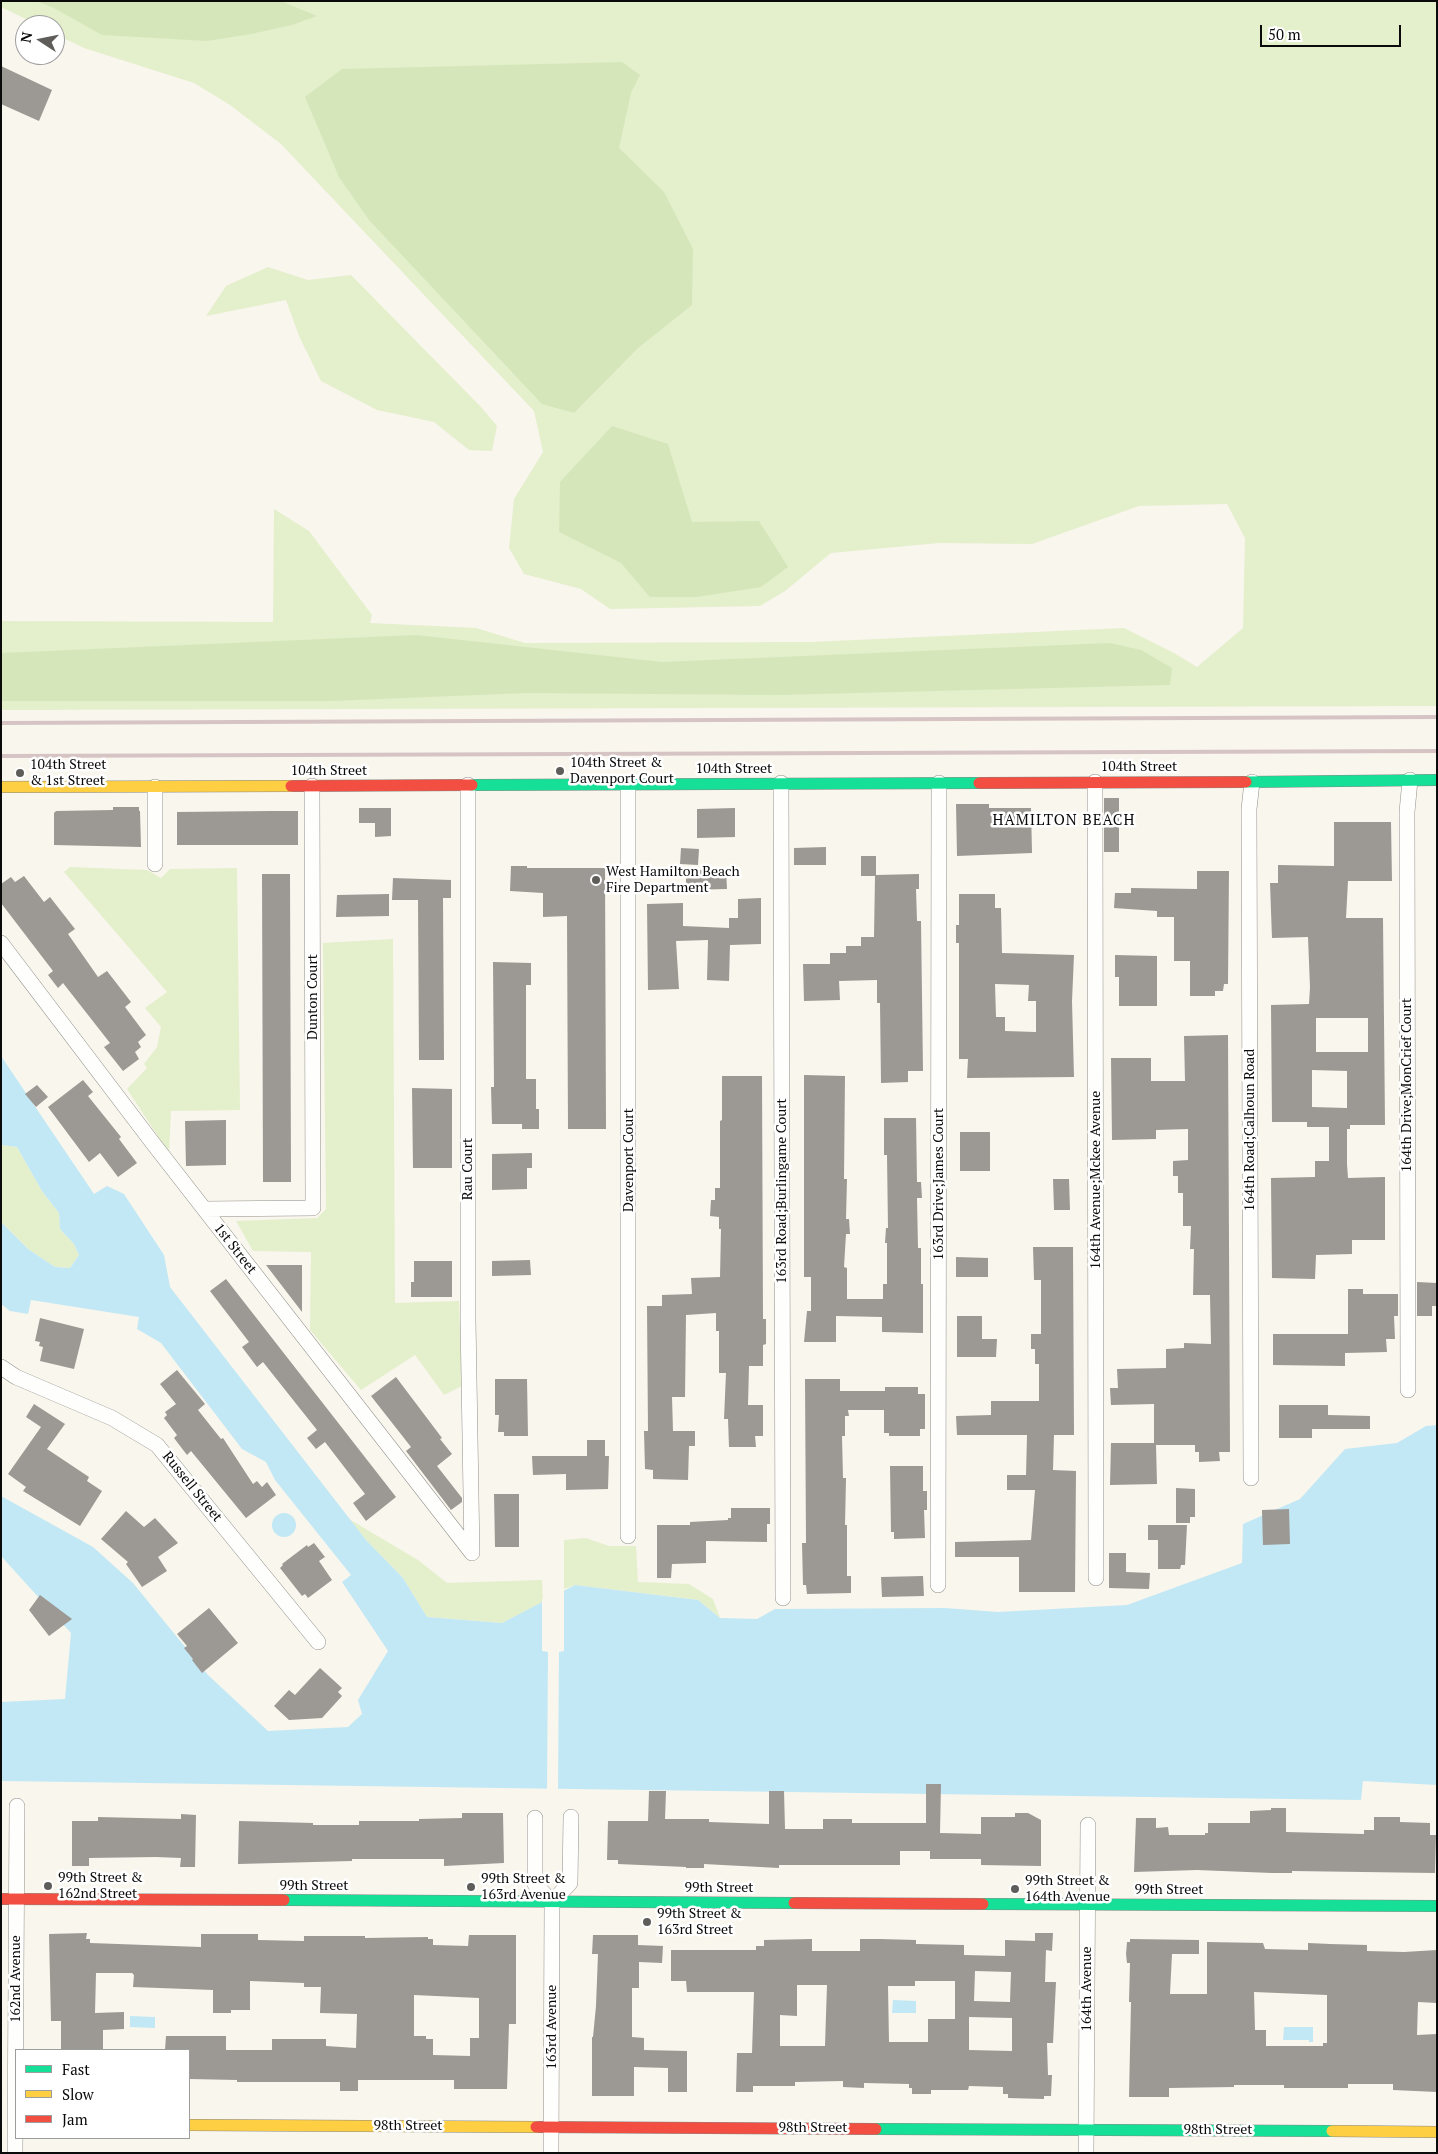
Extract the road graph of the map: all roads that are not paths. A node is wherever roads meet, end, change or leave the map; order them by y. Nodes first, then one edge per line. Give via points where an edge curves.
1 (1410, 780) junction
2 (1437, 780) edge
3 (1095, 782) junction
4 (1252, 782) junction
5 (939, 783) junction
6 (628, 784) junction
7 (781, 784) junction
8 (468, 785) junction
9 (312, 786) junction
10 (1, 787) edge
11 (155, 787) junction
12 (156, 864) dead end
13 (1, 942) edge
14 (204, 1209) junction
15 (1, 1367) edge
16 (1408, 1390) dead end
17 (1251, 1478) dead end
18 (628, 1536) dead end
19 (472, 1553) joint
20 (1096, 1578) dead end
21 (938, 1585) dead end
22 (783, 1598) dead end
23 (318, 1642) dead end
24 (17, 1806) dead end
25 (571, 1816) dead end
26 (535, 1818) dead end
27 (1088, 1825) dead end
28 (9, 1900) edge
29 (552, 1902) junction
30 (1087, 1904) junction
31 (1437, 1906) edge
32 (11, 2124) edge
33 (190, 2125) edge
34 (552, 2127) junction
35 (1086, 2130) junction
36 (1437, 2132) edge
37 (15, 2153) edge
38 (551, 2153) edge
39 (1086, 2153) edge

1 - 2 street, 104th Street
1 - 4 street, 104th Street
1 - 16 street, 164th Drive;MonCrief Court via 1407,812
3 - 4 street, 104th Street
3 - 5 street, 104th Street
3 - 20 street, 164th Avenue;Mckee Avenue
4 - 17 street, 164th Road;Calhoun Road via 1248,809
5 - 7 street, 104th Street
5 - 21 street, 163rd Drive;James Court
6 - 7 street, 104th Street
6 - 8 street, 104th Street
6 - 18 street, Davenport Court
7 - 22 street, 163rd Road;Burlingame Court
8 - 9 street, 104th Street
8 - 19 street, Rau Court via 468,1320
9 - 11 street, 104th Street
9 - 14 street, Dunton Court via 312,1208
10 - 11 street, 104th Street
11 - 12 street
13 - 14 street, 1st Street
14 - 19 street, 1st Street
15 - 23 street, Russell Street via 16,1377 112,1418 157,1445
24 - 28 street, 162nd Avenue
25 - 29 street via 570,1883
26 - 29 street via 535,1884
27 - 30 street, 164th Avenue
28 - 29 street, 99th Street
28 - 32 street, 162nd Avenue
29 - 30 street, 99th Street
29 - 34 street, 163rd Avenue
30 - 31 street, 99th Street
30 - 35 street, 164th Avenue
32 - 37 street, 162nd Avenue
33 - 34 street, 98th Street
34 - 35 street, 98th Street
34 - 38 street, 163rd Avenue
35 - 36 street, 98th Street
35 - 39 street, 164th Avenue

